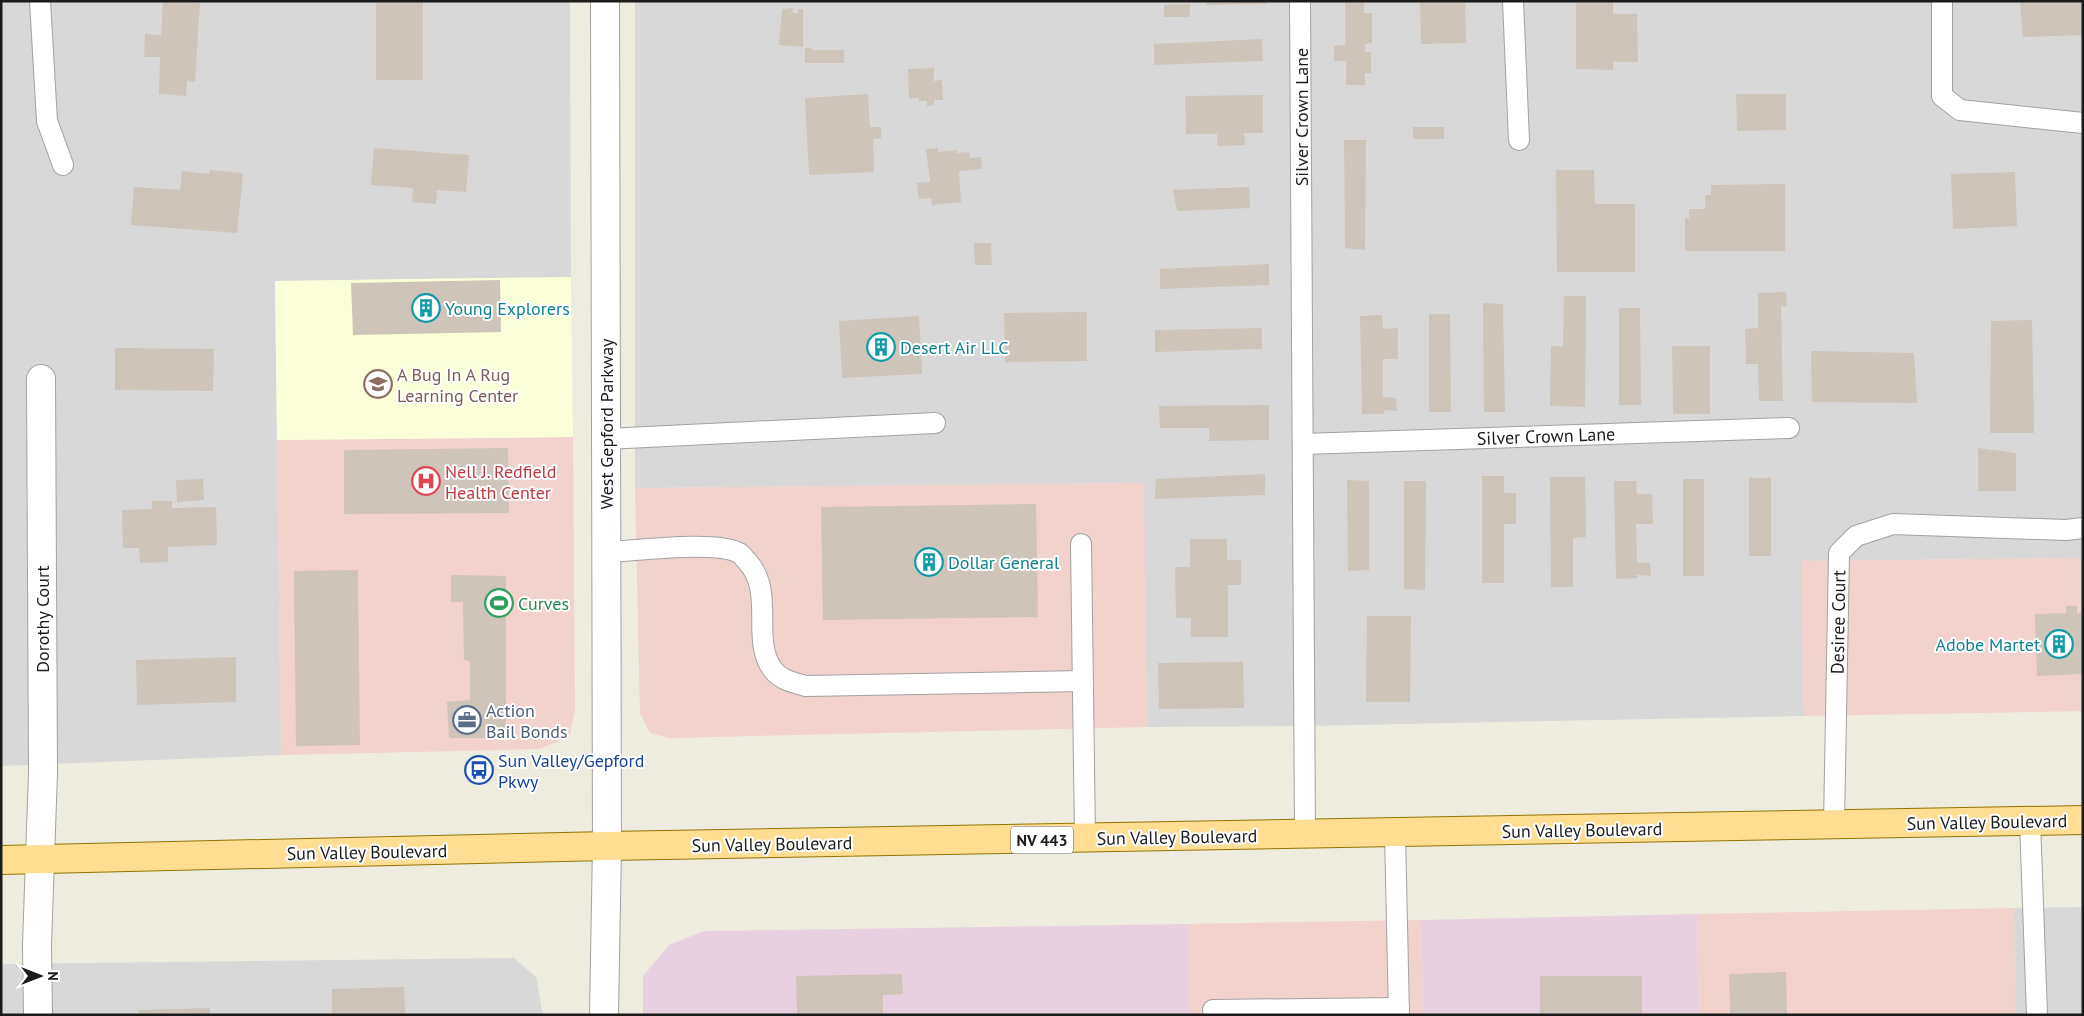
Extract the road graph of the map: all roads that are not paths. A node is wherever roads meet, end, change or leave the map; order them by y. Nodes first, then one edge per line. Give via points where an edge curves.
1 (40, 1) edge
2 (605, 1) edge
3 (1300, 1) edge
4 (1513, 1) edge
5 (1942, 1) edge
6 (2083, 123) edge
7 (1519, 140) dead end
8 (64, 165) dead end
9 (41, 379) dead end
10 (935, 423) dead end
11 (1789, 428) dead end
12 (606, 439) junction
13 (1303, 444) junction
14 (2083, 528) edge
15 (1081, 544) dead end
16 (606, 552) junction
17 (1082, 681) junction
18 (2083, 820) edge
19 (2030, 821) junction
20 (1834, 824) junction
21 (1396, 833) junction
22 (1305, 835) junction
23 (1085, 839) junction
24 (607, 846) junction
25 (1, 860) edge
26 (40, 860) junction
27 (1213, 1010) dead end
28 (1399, 1011) edge
29 (38, 1015) edge
30 (604, 1015) edge
31 (2036, 1015) edge

1 - 8 lane via 47,121
2 - 12 street, West Gepford Parkway
3 - 13 lane, Silver Crown Lane
4 - 7 lane
5 - 6 lane via 1942,96 1960,110
9 - 26 street, Dorothy Court
10 - 12 lane
11 - 13 lane, Silver Crown Lane
12 - 16 street, West Gepford Parkway
13 - 22 lane, Silver Crown Lane
14 - 20 lane, Desiree Court via 1893,524 1856,536 1839,553
15 - 17 lane
16 - 17 lane via 714,546 739,553 753,568 762,591 765,652 773,670 788,681 806,686
16 - 24 street, West Gepford Parkway
17 - 23 lane
18 - 19 main road, Sun Valley Boulevard / NV 443
19 - 20 main road, Sun Valley Boulevard / NV 443
19 - 31 lane
20 - 21 main road, Sun Valley Boulevard / NV 443
21 - 22 main road, Sun Valley Boulevard / NV 443
21 - 28 lane
22 - 23 main road, Sun Valley Boulevard / NV 443
23 - 24 main road, Sun Valley Boulevard / NV 443
24 - 26 main road, Sun Valley Boulevard / NV 443
24 - 30 street, West Gepford Parkway
25 - 26 main road, Sun Valley Boulevard / NV 443
26 - 29 street, Dorothy Court
27 - 28 lane

